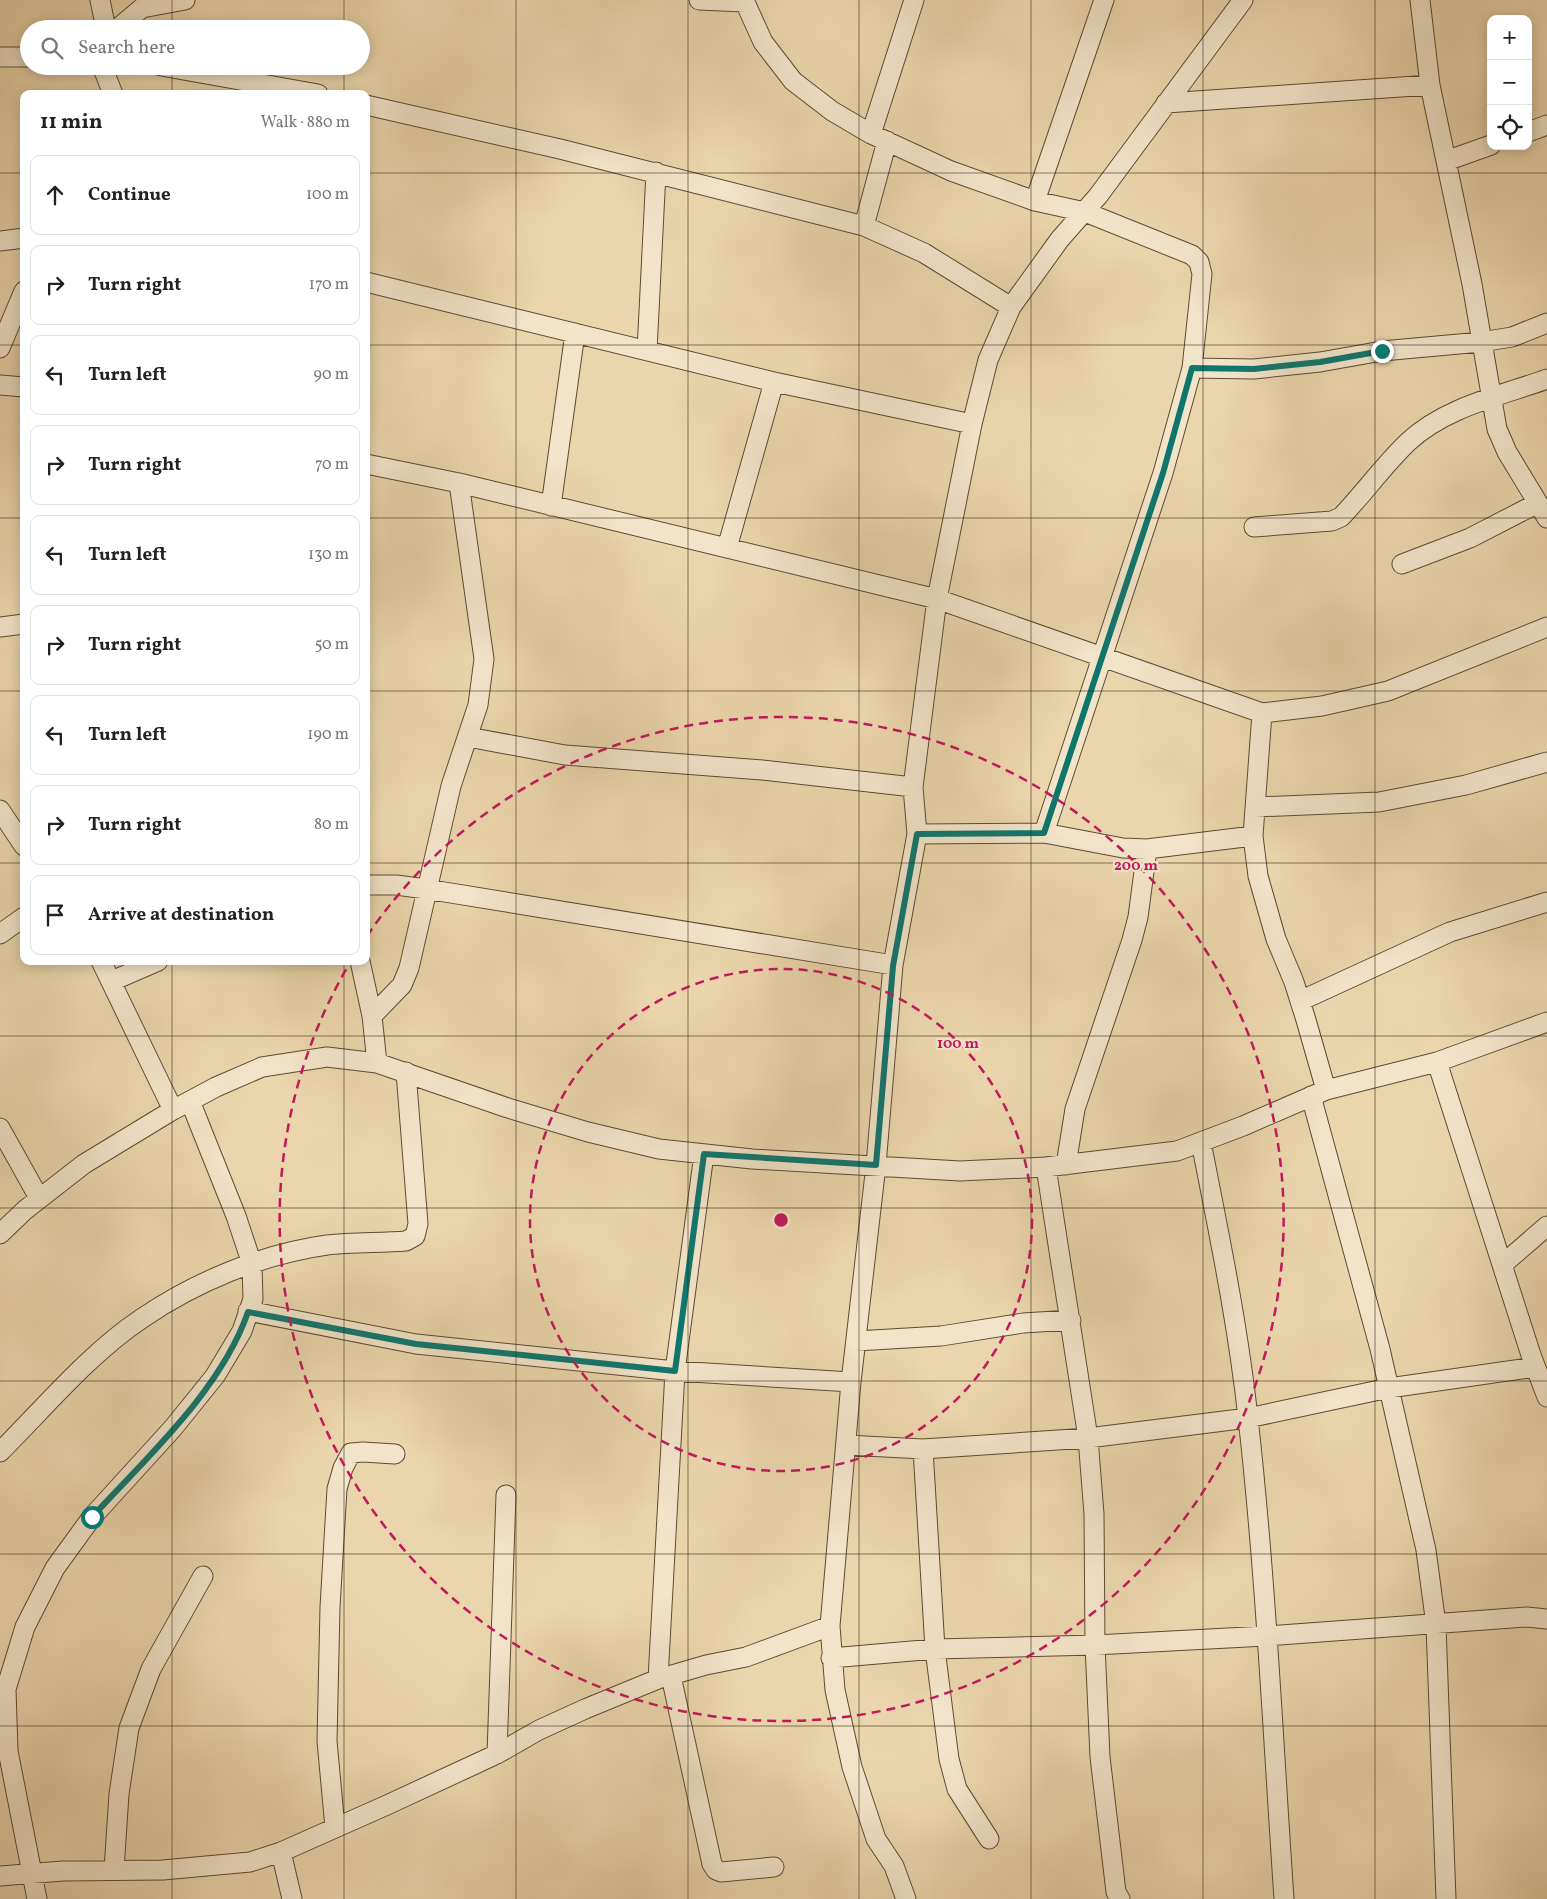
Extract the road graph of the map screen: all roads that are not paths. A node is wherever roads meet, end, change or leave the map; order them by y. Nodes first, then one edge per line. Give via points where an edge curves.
1 (100, 0) edge
2 (185, 0) edge
3 (699, 0) edge
4 (914, 0) edge
5 (1104, 0) edge
6 (1244, 0) edge
7 (1420, 0) edge
8 (744, 1) edge
9 (104, 20) edge
10 (128, 20) edge
11 (0, 57) edge
12 (20, 57) edge
13 (106, 75) edge
14 (211, 75) edge
15 (1430, 85) junction
16 (111, 90) edge
17 (296, 90) edge
18 (1166, 103) junction
19 (370, 106) edge
20 (1547, 125) edge
21 (1532, 131) edge
22 (879, 138) junction
23 (1487, 146) edge
24 (1446, 161) junction
25 (656, 172) junction
26 (1035, 201) junction
27 (1085, 212) junction
28 (864, 226) junction
29 (20, 238) edge
30 (0, 241) edge
31 (370, 283) edge
32 (20, 300) edge
33 (1011, 307) junction
34 (1547, 323) edge
35 (575, 333) junction
36 (1481, 342) junction
37 (0, 348) edge
38 (647, 351) junction
39 (1192, 368) junction
40 (1547, 380) edge
41 (774, 382) junction
42 (0, 385) edge
43 (20, 387) edge
44 (1491, 400) junction
45 (972, 424) junction
46 (370, 465) edge
47 (459, 484) junction
48 (551, 506) junction
49 (1542, 511) edge
50 (1254, 527) dead end
51 (727, 548) junction
52 (1402, 564) dead end
53 (937, 599) junction
54 (20, 624) edge
55 (0, 627) edge
56 (1547, 627) edge
57 (1100, 658) junction
58 (1262, 713) junction
59 (468, 737) junction
60 (1547, 762) edge
61 (913, 787) junction
62 (1255, 807) junction
63 (0, 810) edge
64 (1044, 833) junction
65 (917, 834) junction
66 (1253, 836) junction
67 (20, 840) edge
68 (1147, 850) junction
69 (370, 885) edge
70 (426, 889) junction
71 (1547, 902) edge
72 (20, 920) edge
73 (0, 934) edge
74 (103, 965) edge
75 (149, 965) edge
76 (361, 965) edge
77 (893, 966) junction
78 (112, 981) junction
79 (1300, 1001) junction
80 (372, 1016) junction
81 (1547, 1022) edge
82 (377, 1062) junction
83 (1437, 1062) junction
84 (406, 1072) junction
85 (1318, 1093) junction
86 (190, 1101) junction
87 (173, 1110) junction
88 (0, 1128) edge
89 (1201, 1142) junction
90 (704, 1154) junction
91 (876, 1165) junction
92 (1066, 1165) junction
93 (1046, 1167) junction
94 (39, 1198) junction
95 (1547, 1226) edge
96 (0, 1234) edge
97 (252, 1264) junction
98 (1502, 1265) junction
99 (248, 1312) junction
100 (1071, 1320) junction
101 (856, 1341) junction
102 (1538, 1357) edge
103 (675, 1371) junction
104 (851, 1382) junction
105 (1389, 1388) junction
106 (1547, 1398) edge
107 (1248, 1418) junction
108 (1088, 1438) junction
109 (846, 1445) junction
110 (923, 1449) junction
111 (0, 1452) edge
112 (395, 1454) dead end
113 (506, 1496) dead end
114 (203, 1576) dead end
115 (1547, 1619) edge
116 (1436, 1625) junction
117 (830, 1626) junction
118 (1266, 1636) junction
119 (1095, 1645) junction
120 (936, 1649) junction
121 (831, 1658) junction
122 (664, 1678) junction
123 (497, 1754) junction
124 (335, 1828) junction
125 (989, 1839) dead end
126 (281, 1852) junction
127 (774, 1867) dead end
128 (114, 1870) junction
129 (33, 1873) junction
130 (0, 1876) edge
131 (37, 1899) edge
132 (292, 1899) edge
133 (906, 1899) edge
134 (1120, 1899) edge
135 (1284, 1899) edge
136 (1446, 1899) edge

1 - 9 street
2 - 10 street via 142,8
3 - 8 street
4 - 22 street
5 - 26 street
6 - 18 street
7 - 15 street
8 - 22 street via 763,42 793,81 832,111
11 - 12 street
13 - 16 street
14 - 17 street
15 - 18 street
15 - 24 street
18 - 27 street
19 - 25 street
20 - 21 street
22 - 26 street via 952,171
22 - 28 street
23 - 24 street
24 - 36 street
25 - 28 street
25 - 38 street
26 - 27 street
27 - 33 street via 1060,239
27 - 39 street via 1192,255 1199,262 1202,274
28 - 33 street via 924,253
29 - 30 street
31 - 35 street
32 - 37 street
33 - 45 street via 988,360
34 - 36 street via 1512,337
35 - 38 street
35 - 48 street
36 - 39 street via 1382,351 1254,369
36 - 44 street
38 - 41 street
39 - 57 street via 1163,473
40 - 44 street
41 - 45 street
41 - 51 street
42 - 43 street
44 - 49 street via 1497,429 1507,452
44 - 50 street via 1470,404 1421,431 1341,517 1332,521
45 - 53 street
46 - 47 street
47 - 48 street
47 - 59 street via 484,659 478,705
48 - 51 street
49 - 52 street
51 - 53 street
53 - 57 street
53 - 61 street
54 - 55 street
56 - 58 street via 1388,691 1322,706
57 - 58 street
57 - 64 street
58 - 62 street
59 - 61 street via 565,755 762,770
59 - 70 street via 451,786
60 - 62 street via 1466,785 1379,802
61 - 65 street
62 - 66 street
63 - 67 street
64 - 65 street
64 - 68 street
65 - 77 street
66 - 68 street
66 - 79 street via 1258,876
68 - 92 street via 1138,917 1075,1109
69 - 70 street
70 - 77 street
70 - 80 street via 409,968 402,985
71 - 79 street via 1450,932
72 - 73 street
74 - 78 street
75 - 78 street
76 - 80 street
77 - 91 street
78 - 87 street
79 - 85 street
80 - 82 street
81 - 83 street
82 - 84 street
82 - 86 street via 327,1057 262,1066
83 - 85 street
83 - 98 street
84 - 90 street via 588,1132 659,1149
84 - 97 street via 418,1224 415,1236 406,1242 328,1245
85 - 89 street
85 - 105 street
86 - 87 street
86 - 97 street
87 - 94 street via 84,1164
88 - 94 street
89 - 92 street via 1177,1151
89 - 107 street via 1228,1279
90 - 91 street
90 - 103 street
91 - 93 street via 960,1171
91 - 101 street
92 - 93 street
93 - 100 street
94 - 96 street
95 - 98 street
97 - 99 street via 253,1300
97 - 111 street via 185,1293 141,1319 103,1349
98 - 102 street
99 - 103 street via 416,1344
99 - 129 street via 242,1331 215,1376 173,1428 92,1517 55,1568 25,1627 6,1689 8,1751
100 - 101 street via 1023,1323 941,1336
100 - 108 street
101 - 104 street
102 - 105 street
102 - 106 street
103 - 104 street
103 - 122 street
104 - 109 street
105 - 107 street
105 - 116 street via 1426,1550
107 - 108 street
107 - 118 street
108 - 110 street
108 - 119 street via 1094,1514
109 - 110 street
109 - 117 street
110 - 120 street
112 - 124 street via 351,1453 337,1489 326,1741
113 - 123 street
114 - 128 street via 151,1669 129,1728 119,1794
115 - 116 street via 1527,1617
116 - 118 street
116 - 136 street
117 - 121 street
117 - 122 street via 746,1657
118 - 119 street
118 - 135 street
119 - 120 street
119 - 134 street via 1100,1757 1116,1892
120 - 121 street
120 - 125 street via 949,1759 957,1789
121 - 133 street via 852,1767 876,1839 894,1866
122 - 123 street via 585,1709
122 - 127 street via 712,1864 721,1872
123 - 124 street
124 - 126 street
126 - 128 street via 250,1862 205,1867
126 - 132 street
128 - 129 street
129 - 130 street
129 - 131 street

